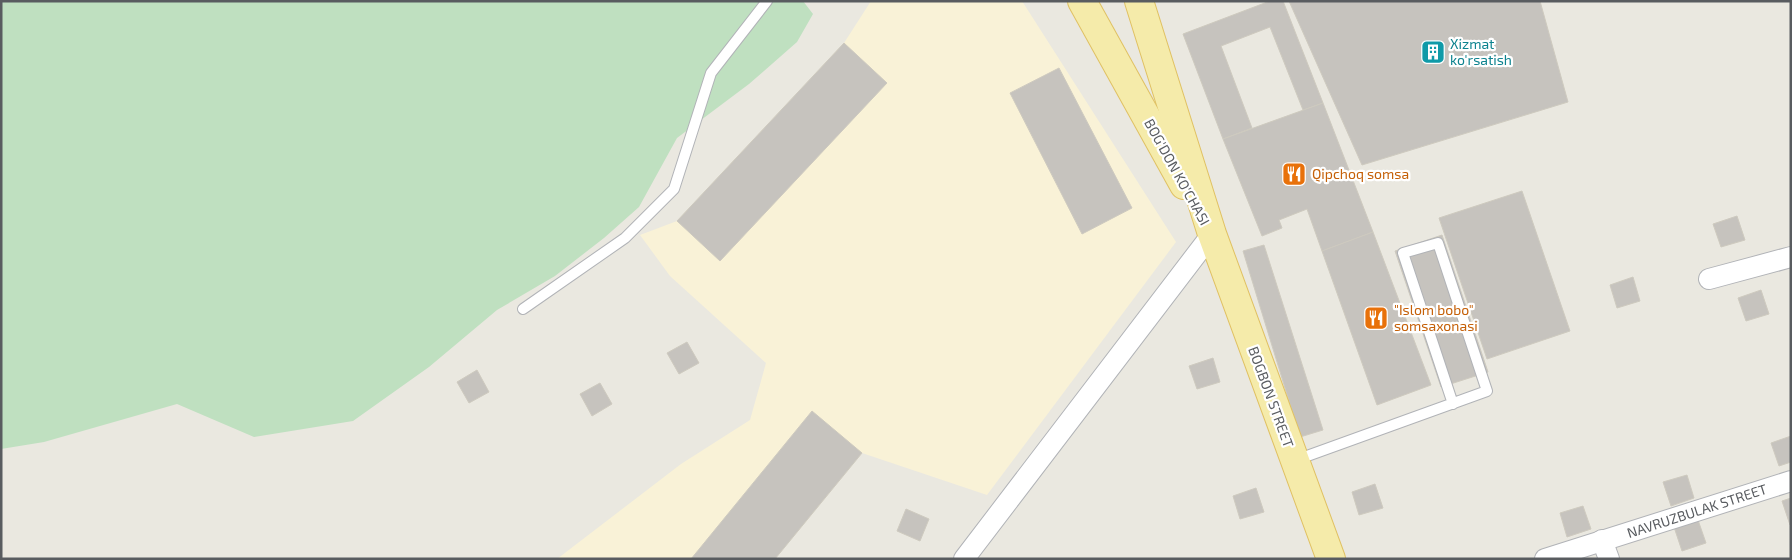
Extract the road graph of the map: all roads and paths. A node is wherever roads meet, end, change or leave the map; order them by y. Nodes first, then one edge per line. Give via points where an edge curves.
1 (767, 1) edge
2 (1082, 1) edge
3 (1139, 1) edge
4 (1212, 234) junction
5 (1791, 257) edge
6 (1709, 279) dead end
7 (524, 309) dead end
8 (1453, 404) junction
9 (1295, 460) junction
10 (1791, 481) edge
11 (1606, 550) edge
12 (964, 559) edge
13 (1331, 559) edge
14 (1545, 559) edge

1 - 7 lane via 711,73 674,189 625,238
2 - 4 main road, BOG'DON KO'CHASI
3 - 4 main road, BOG'DON KO'CHASI
4 - 9 main road, BOGBON STREET
4 - 12 street
5 - 6 street
8 - 8 lane via 1487,391 1438,242 1403,254
8 - 9 lane
9 - 13 main road, BOGBON STREET
10 - 11 street, NAVRUZBULAK STREET
11 - 14 street, NAVRUZBULAK STREET

